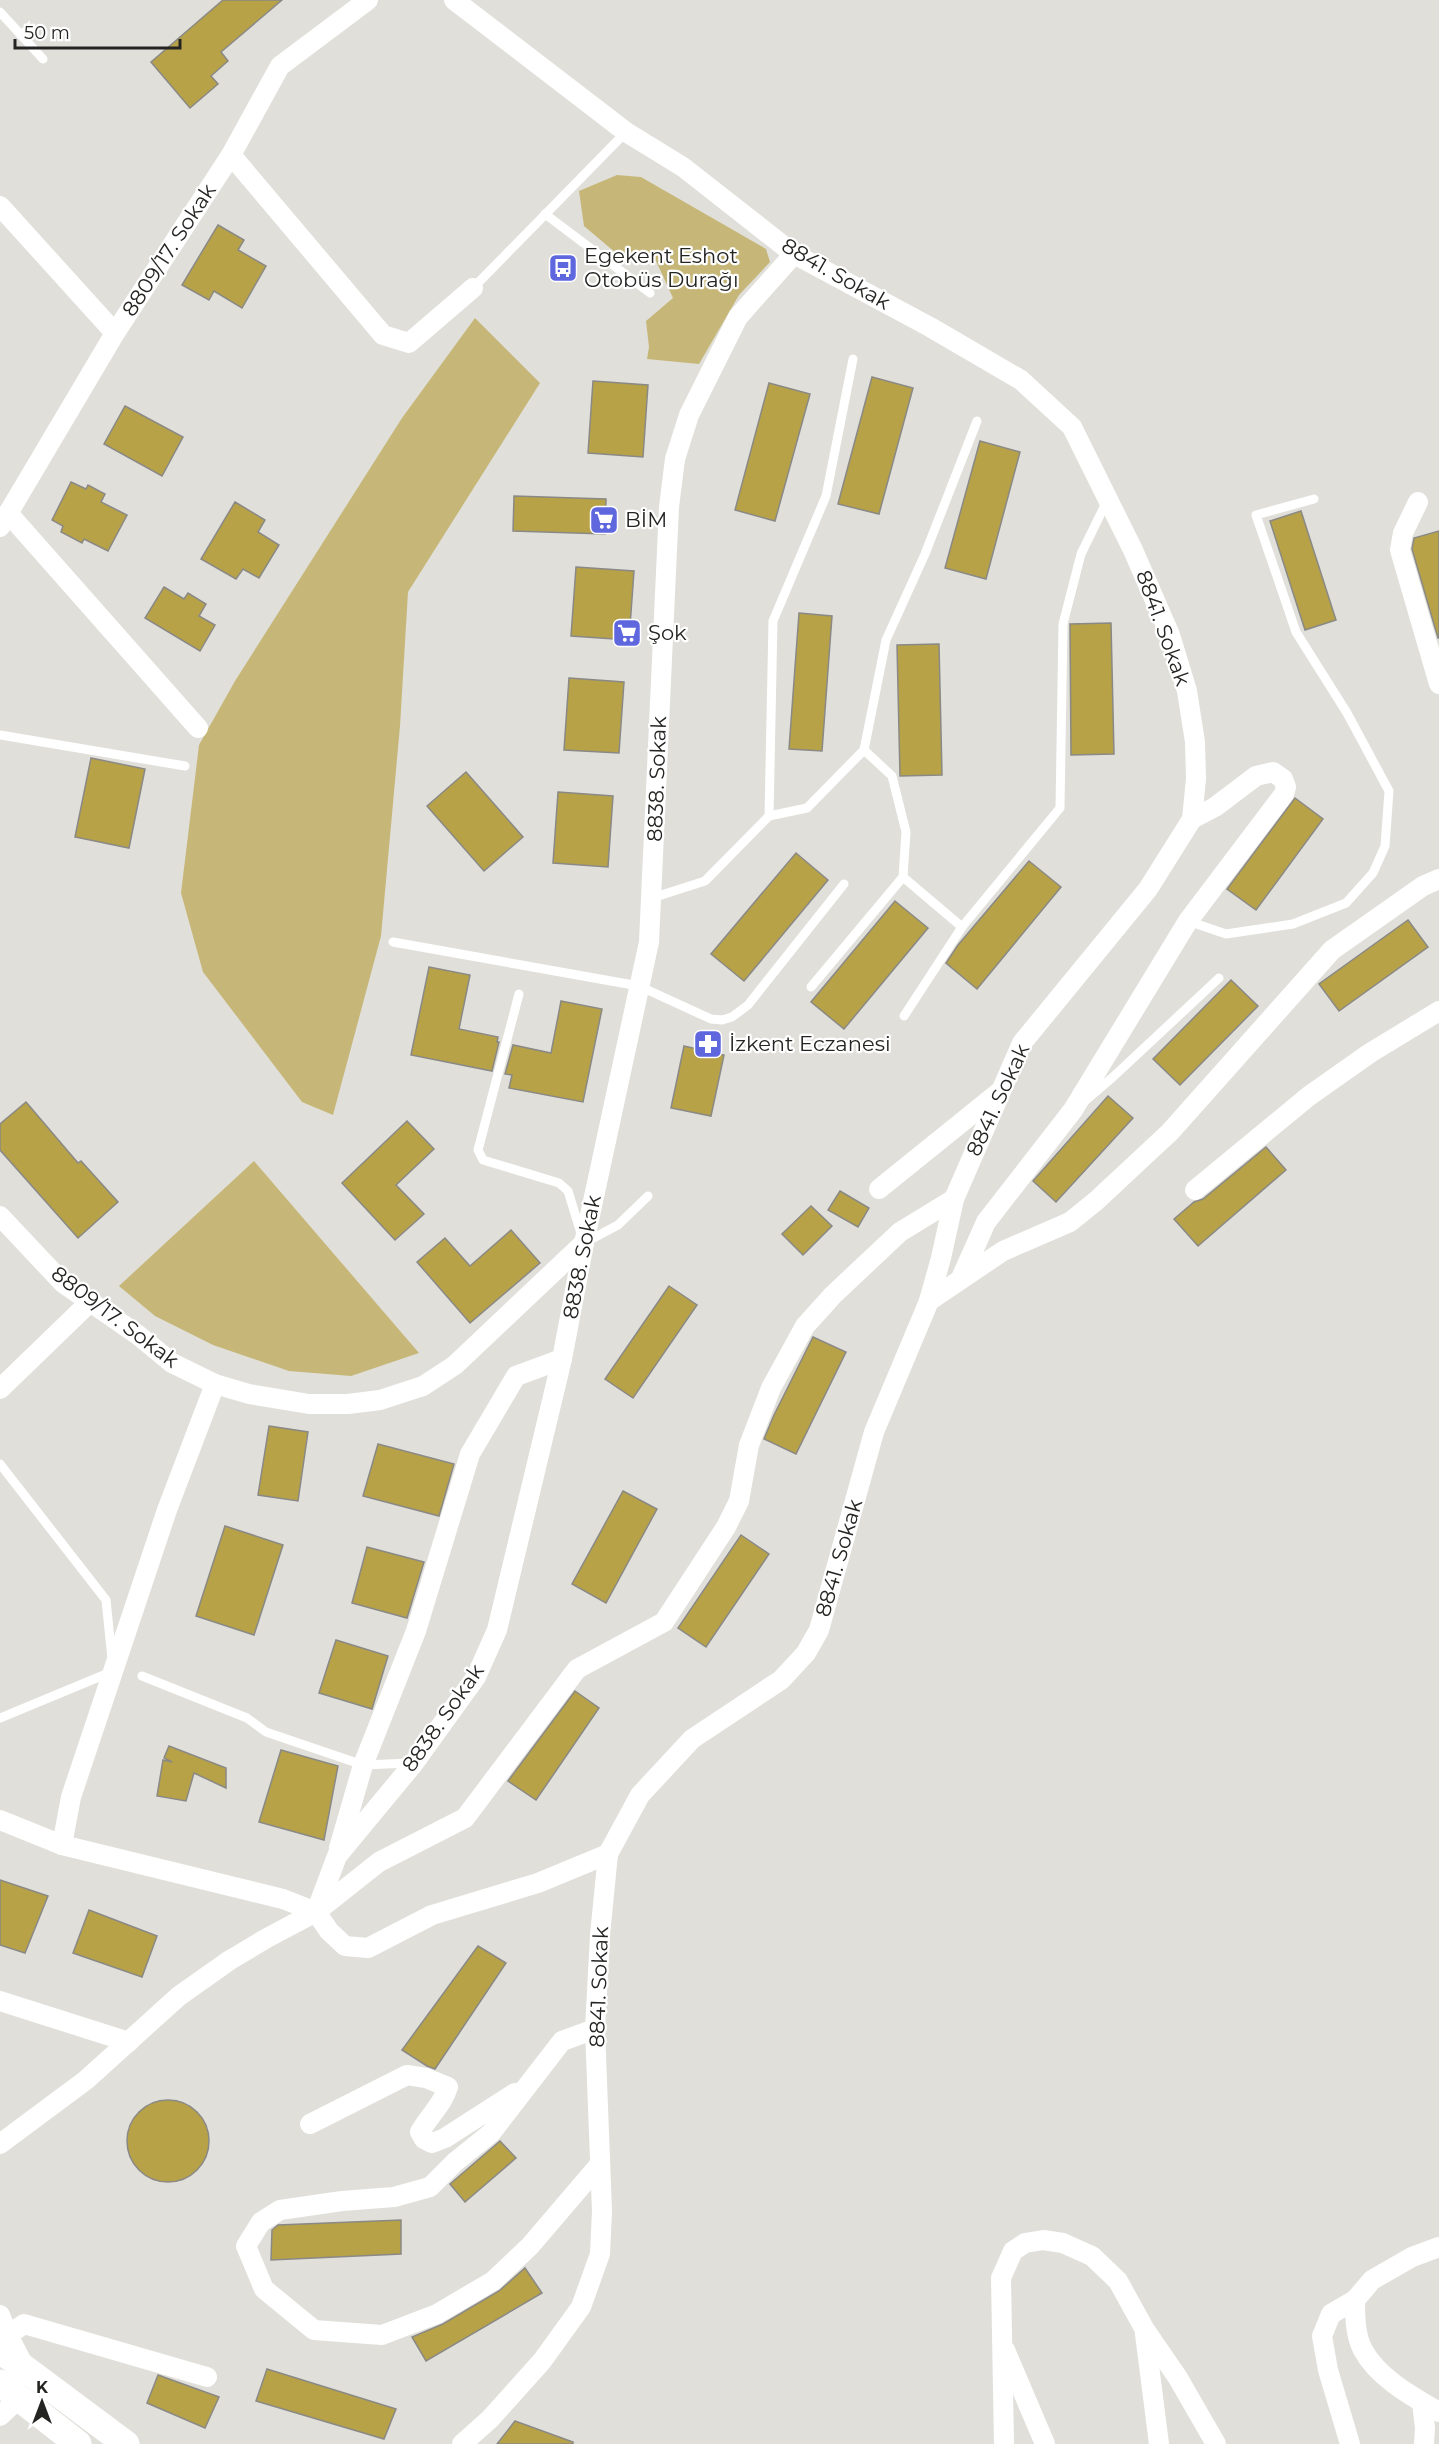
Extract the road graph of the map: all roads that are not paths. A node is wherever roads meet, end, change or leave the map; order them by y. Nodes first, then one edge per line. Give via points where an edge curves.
1 (368, 0) edge
2 (454, 0) edge
3 (0, 12) edge
4 (43, 59) dead end
5 (626, 132) junction
6 (231, 155) junction
7 (0, 206) edge
8 (545, 214) junction
9 (794, 254) junction
10 (473, 288) joint
11 (650, 293) dead end
12 (115, 333) junction
13 (853, 359) dead end
14 (978, 421) dead end
15 (1314, 499) dead end
16 (1108, 500) junction
17 (1418, 502) dead end
18 (4, 520) edge
19 (1439, 684) edge
20 (198, 728) dead end
21 (0, 735) edge
22 (864, 750) junction
23 (185, 766) dead end
24 (769, 816) junction
25 (1192, 819) junction
26 (903, 877) junction
27 (1439, 879) edge
28 (844, 884) dead end
29 (652, 898) junction
30 (1188, 921) junction
31 (962, 927) junction
32 (393, 942) dead end
33 (1219, 978) dead end
34 (639, 986) junction
35 (811, 987) dead end
36 (519, 994) dead end
37 (1439, 1011) edge
38 (903, 1016) dead end
39 (1001, 1091) junction
40 (1073, 1110) junction
41 (879, 1189) dead end
42 (1195, 1190) dead end
43 (648, 1196) dead end
44 (954, 1198) junction
45 (0, 1216) edge
46 (584, 1243) junction
47 (961, 1278) junction
48 (928, 1301) junction
49 (90, 1302) junction
50 (562, 1359) junction
51 (215, 1384) junction
52 (0, 1389) edge
53 (0, 1464) edge
54 (113, 1671) junction
55 (142, 1676) dead end
56 (0, 1718) edge
57 (414, 1763) junction
58 (363, 1765) junction
59 (0, 1820) edge
60 (62, 1845) junction
61 (608, 1854) junction
62 (337, 1856) junction
63 (316, 1912) junction
64 (0, 2001) edge
65 (596, 2029) junction
66 (129, 2042) junction
67 (528, 2085) junction
68 (310, 2124) dead end
69 (0, 2144) edge
70 (600, 2164) junction
71 (1439, 2247) edge
72 (1356, 2300) junction
73 (0, 2315) edge
74 (1145, 2330) junction
75 (1002, 2342) junction
76 (4, 2343) edge
77 (23, 2366) junction
78 (207, 2377) dead end
79 (7, 2396) edge
80 (1422, 2403) junction
81 (1439, 2412) edge
82 (61, 2439) edge
83 (1161, 2439) edge
84 (126, 2444) edge
85 (462, 2444) edge
86 (1004, 2444) edge
87 (1045, 2444) edge
88 (1216, 2444) edge
89 (1350, 2444) edge
90 (1424, 2444) edge

1 - 6 street, 8809/17. Sokak via 280,66
2 - 5 street, 8841. Sokak
3 - 4 lane
5 - 8 lane
5 - 9 street, 8841. Sokak via 683,167
6 - 10 street via 383,335 409,343
6 - 12 street, 8809/17. Sokak
7 - 12 street
8 - 10 lane
8 - 11 lane
9 - 16 street, 8841. Sokak via 1021,380 1072,427
9 - 29 street, 8838. Sokak via 738,316 689,415 675,459 669,507
12 - 18 street, 8809/17. Sokak
13 - 24 lane via 826,496 773,621
14 - 22 lane via 886,640
15 - 30 lane via 1256,515 1296,632 1347,713 1389,791 1385,846 1373,873 1346,903 1293,924 1226,934
16 - 25 street, 8841. Sokak via 1170,635 1187,691 1195,742
16 - 31 lane via 1081,554 1063,624 1060,808
17 - 19 street via 1403,533 1400,550
18 - 20 street
21 - 23 lane
22 - 24 lane via 807,808
22 - 26 lane via 892,776 906,832
24 - 29 lane via 705,881
25 - 30 street via 1256,776 1273,772 1283,779 1284,794
25 - 39 street, 8841. Sokak via 1148,889 1022,1043
26 - 31 lane
26 - 35 lane
27 - 47 street via 1423,886 1332,950 1170,1132 1071,1222 1003,1251
28 - 34 lane via 748,1005 732,1017 711,1019
29 - 34 street, 8838. Sokak via 649,942
30 - 40 street
31 - 38 lane
32 - 34 lane
33 - 40 lane
34 - 46 street, 8838. Sokak
36 - 46 lane via 478,1150 483,1160 560,1184 568,1191
37 - 42 street via 1309,1096
39 - 41 street
39 - 44 street, 8841. Sokak
40 - 47 street via 986,1222
43 - 46 lane via 618,1224
44 - 48 street, 8841. Sokak
44 - 63 street via 900,1232 833,1294 805,1326 767,1398 749,1445 739,1501 664,1622 577,1669 465,1818 379,1862
45 - 49 street, 8809/17. Sokak via 63,1283
46 - 50 street, 8838. Sokak
46 - 51 street, 8809/17. Sokak via 455,1365 423,1386 380,1400 309,1404
47 - 48 street
48 - 61 street, 8841. Sokak via 874,1432 819,1630 806,1653 781,1680 692,1739 640,1795
49 - 51 street, 8809/17. Sokak via 172,1363
49 - 52 street
50 - 57 street, 8838. Sokak via 497,1630 476,1677
50 - 58 street via 516,1376 470,1454 416,1631
51 - 54 street via 167,1510
53 - 54 lane via 106,1600
54 - 56 lane
54 - 60 street via 71,1797
55 - 58 lane via 248,1718 266,1732
57 - 58 lane
57 - 62 street, 8838. Sokak
58 - 62 street
59 - 60 street
60 - 63 street via 283,1899
61 - 63 street via 538,1883 432,1915 368,1948 345,1946
61 - 65 street, 8841. Sokak
62 - 63 street, 8838. Sokak
63 - 66 street via 230,1960 179,1996
64 - 66 street
65 - 67 street via 562,2041
65 - 70 street, 8841. Sokak
66 - 69 street via 86,2080
67 - 68 street via 432,2143 420,2132 444,2099 447,2087 407,2075
67 - 70 street via 491,2133 430,2187 394,2197 280,2210 261,2222 246,2246 264,2289 314,2330 382,2336 437,2314 493,2280 530,2246
70 - 85 street, 8841. Sokak via 600,2254 581,2307 542,2361
71 - 72 street via 1372,2280
72 - 80 street via 1356,2326 1363,2350 1381,2373
72 - 89 street via 1331,2314 1322,2336
73 - 76 street
74 - 75 street via 1118,2281 1092,2256 1063,2243 1043,2240 1025,2243 1013,2251 1000,2278
74 - 83 street
74 - 88 street
75 - 86 street
75 - 87 street
76 - 77 street
76 - 78 street via 24,2324
77 - 79 street
77 - 84 street
79 - 82 street
80 - 81 street
80 - 90 street

